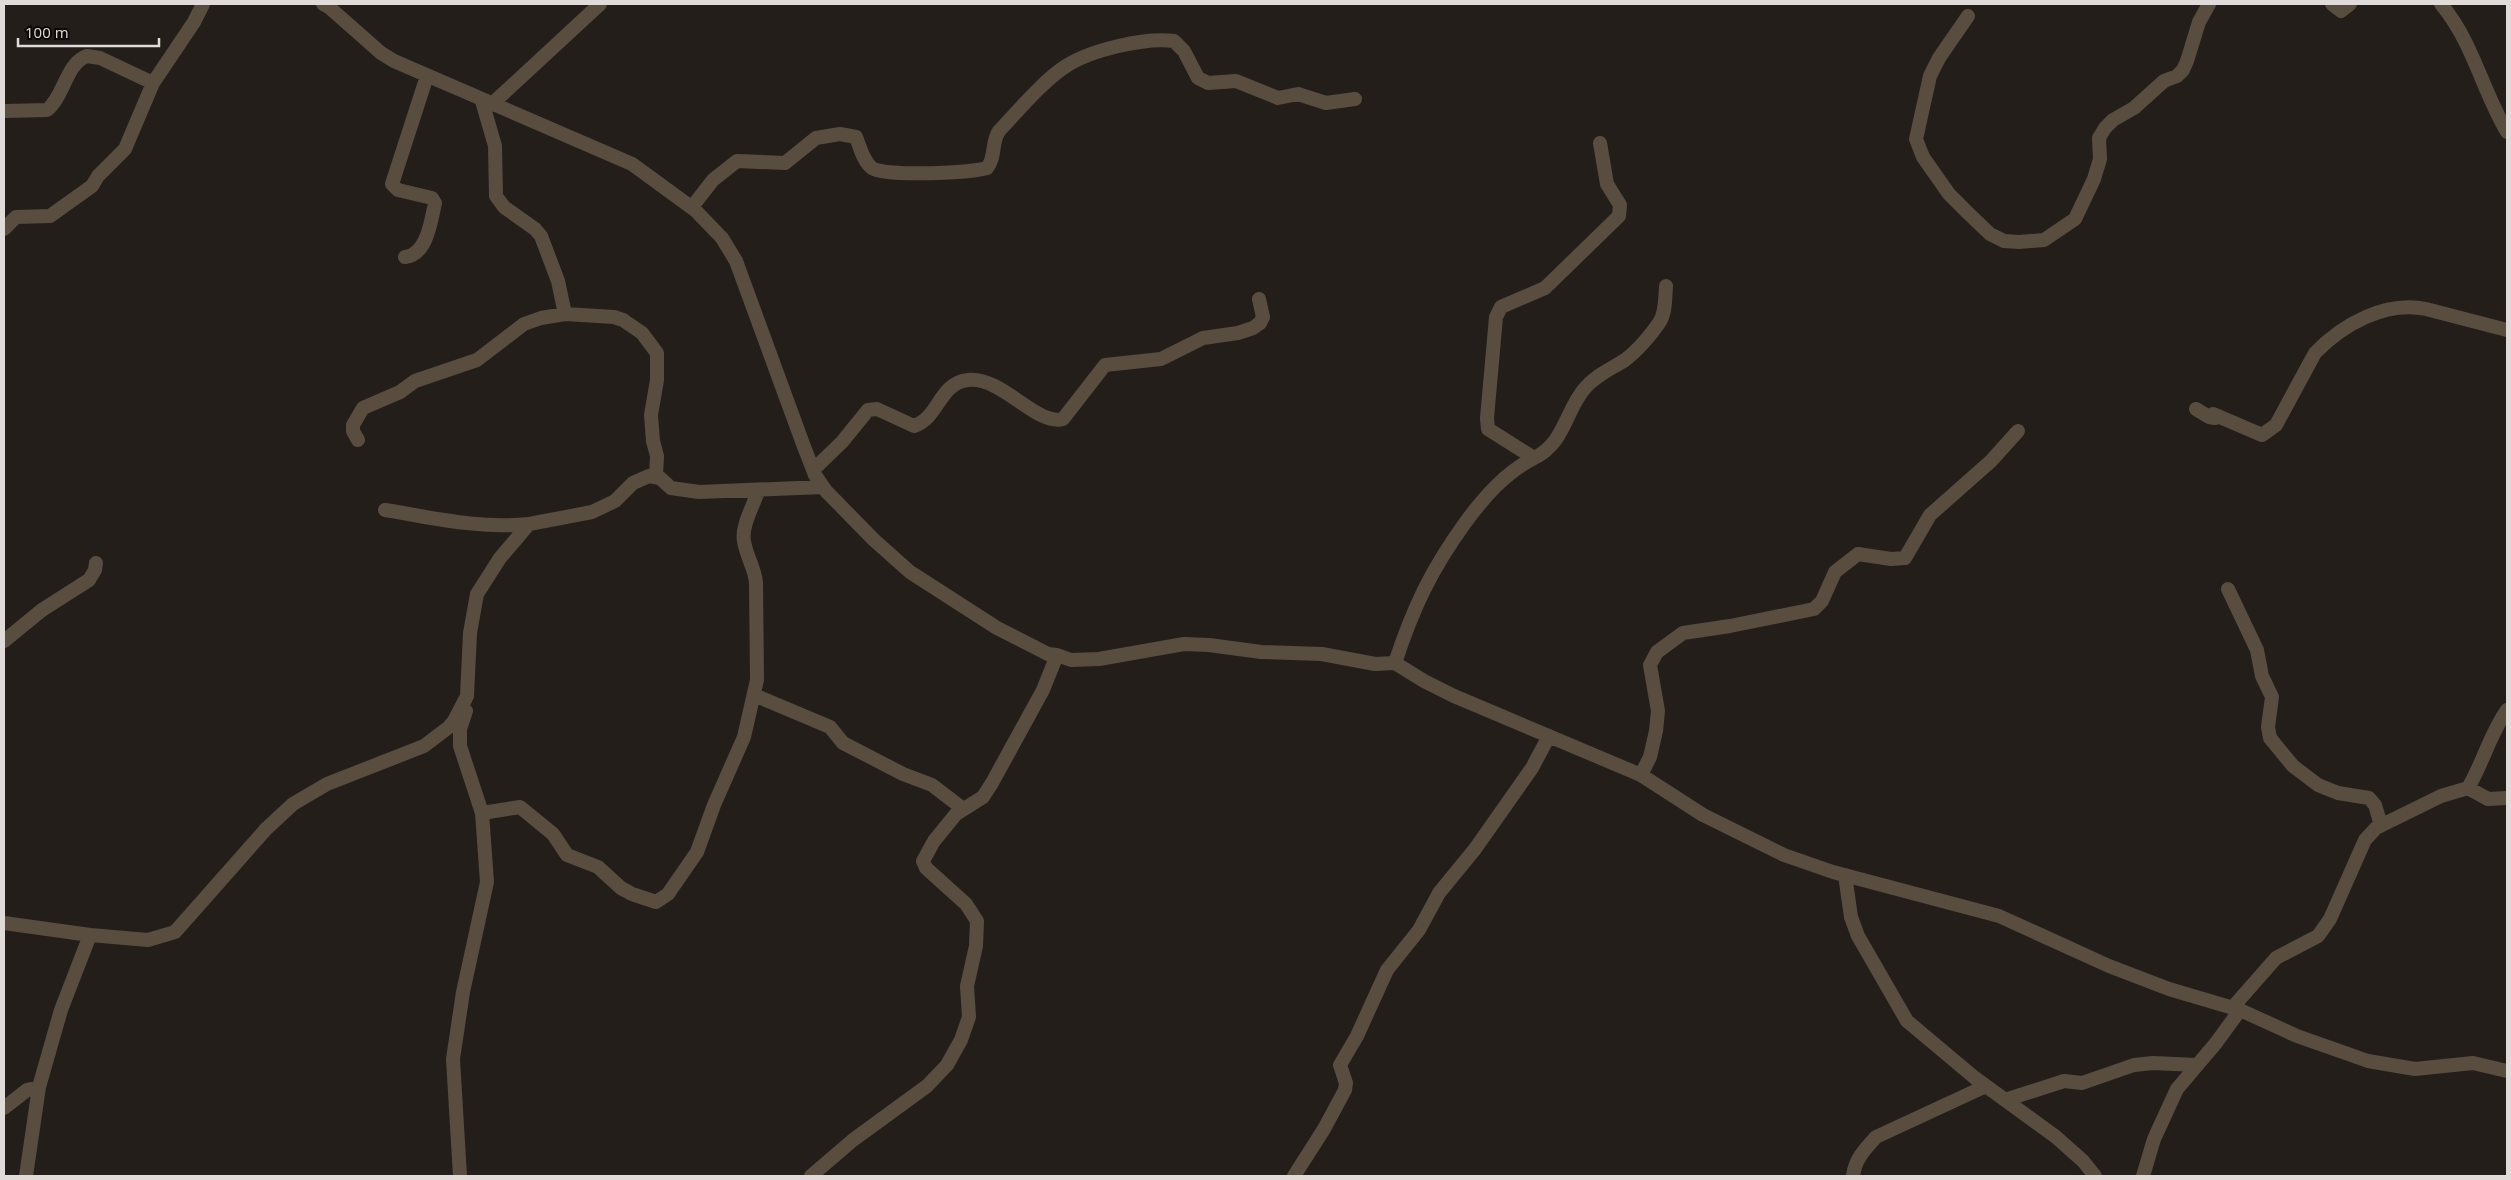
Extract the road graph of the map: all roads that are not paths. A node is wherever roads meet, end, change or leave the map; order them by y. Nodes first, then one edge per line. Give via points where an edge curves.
1 (203, 4) edge
2 (323, 4) edge
3 (600, 4) edge
4 (2209, 4) edge
5 (2332, 4) edge
6 (2350, 4) edge
7 (2441, 4) edge
8 (1968, 16) dead end
9 (427, 76) junction
10 (153, 83) junction
11 (1355, 99) dead end
12 (487, 103) junction
13 (4, 111) edge
14 (2507, 132) edge
15 (1600, 143) dead end
16 (692, 207) junction
17 (4, 228) edge
18 (405, 257) dead end
19 (1666, 286) dead end
20 (1259, 300) dead end
21 (565, 314) junction
22 (2507, 330) edge
23 (2196, 409) dead end
24 (2018, 431) dead end
25 (358, 440) dead end
26 (1534, 458) junction
27 (813, 470) junction
28 (660, 478) junction
29 (823, 487) junction
30 (758, 491) junction
31 (386, 510) dead end
32 (529, 524) junction
33 (96, 563) dead end
34 (2228, 590) dead end
35 (4, 641) edge
36 (1057, 655) junction
37 (1395, 663) junction
38 (468, 688) junction
39 (754, 695) junction
40 (2507, 710) edge
41 (1549, 736) junction
42 (1641, 775) junction
43 (2468, 788) junction
44 (2507, 798) edge
45 (962, 808) junction
46 (482, 813) junction
47 (2381, 825) junction
48 (1845, 875) junction
49 (4, 923) edge
50 (90, 934) junction
51 (2237, 1008) junction
52 (2196, 1065) junction
53 (2507, 1072) edge
54 (1986, 1086) junction
55 (39, 1087) junction
56 (2005, 1100) junction
57 (4, 1108) edge
58 (26, 1176) edge
59 (460, 1176) edge
60 (811, 1176) edge
61 (1294, 1176) edge
62 (1853, 1176) edge
63 (2095, 1176) edge
64 (2143, 1176) edge

1 - 10 street
2 - 9 street via 381,53
3 - 12 street
4 - 8 street via 2195,30 2187,62 2177,76 2164,81 2105,128 2100,138 2100,159 2094,180 2075,219 2044,240 2019,242 2004,241 1990,234 1969,214 1949,194 1923,157 1916,139 1930,76
5 - 6 street via 2341,11
7 - 14 street via 2460,30
9 - 12 street
9 - 18 street via 392,184 398,190 432,198 435,202 422,246 416,253
10 - 13 street via 100,58 87,56 77,62 47,110
10 - 17 street via 125,149 92,186 50,216 16,217
11 - 16 street via 1326,103 1298,94 1278,98 1236,81 1208,82 1198,78 1184,51 1174,41 1150,40 1099,52 1060,70 999,131 993,158 987,168 888,173 872,168 866,162 856,137 840,134 816,138 785,163 737,161 713,180
12 - 16 street via 632,164
12 - 21 street via 495,146 496,196 504,207 541,236 558,281
15 - 26 street via 1607,184 1620,206 1619,216 1545,288 1501,307 1496,316 1488,429
16 - 27 street via 722,238 736,261
19 - 26 street via 1663,315 1659,322 1630,356 1586,386 1566,425 1544,454
20 - 27 street via 1262,320 1246,331 1203,338 1161,359 1105,365 1063,419 1050,419 986,381 968,380 949,387 931,412 914,426 877,409 868,410
21 - 25 street via 524,324 477,360 415,381 400,392 364,408 353,425
21 - 28 street via 623,320 642,333 657,353 657,380 651,415 656,476
22 - 23 street via 2426,308 2400,307 2358,321 2324,343 2315,352 2276,425 2269,432 2262,435 2213,414 2215,418 2209,418
24 - 42 street via 1930,515 1905,558 1858,554 1835,572 1822,601 1814,609 1683,633 1657,652 1650,664 1658,711 1656,731 1650,757
26 - 37 street via 1498,483 1444,551 1415,607
27 - 29 street
28 - 30 street via 671,488 687,491
28 - 32 street via 649,476 640,479 615,501 592,512
29 - 30 street
29 - 36 street via 910,572 997,628 1048,654
30 - 39 street via 743,534 756,583 758,664
31 - 32 street via 455,523
32 - 38 street via 500,558 477,594 470,633
33 - 35 street via 96,570 89,580 42,610
34 - 47 street via 2257,650 2262,676 2272,698 2268,727 2270,738 2294,766 2318,785 2338,793 2369,798 2375,805
36 - 37 street via 1071,660 1099,659 1163,646 1201,644 1261,652 1322,654 1375,664
36 - 45 street via 1043,690 992,784 970,807
37 - 41 street via 1424,682
38 - 46 street via 460,746
38 - 50 street via 454,721 424,746 327,784 282,813 175,932 148,940
39 - 45 street via 830,727 842,743 932,785
39 - 46 street via 744,737 697,852 662,900 649,900 632,894 598,867 567,854 553,834 520,807
40 - 43 street via 2489,739
41 - 42 street
41 - 61 street via 1532,768 1439,892 1419,930 1387,970 1340,1065 1345,1090
42 - 48 street via 1703,815 1784,855
43 - 44 street via 2488,799
43 - 47 street via 2441,796
45 - 60 street via 942,830 923,861 926,868 966,904 977,921 976,946 967,986 969,1017 961,1040 947,1065 926,1086
46 - 59 street via 487,882 463,992 453,1059
47 - 51 street via 2365,840 2330,919 2318,936 2276,958
48 - 51 street via 1999,916 2109,966 2169,989
48 - 54 street via 1851,917 1858,936 1902,1014
49 - 50 street
50 - 55 street via 61,1010
51 - 52 street via 2216,1043
51 - 53 street via 2297,1036 2368,1062 2415,1068 2473,1063
52 - 56 street via 2134,1065 2082,1083 2064,1081
52 - 64 street via 2171,1099
54 - 56 street
54 - 62 street via 1876,1137 1862,1151
55 - 57 street via 27,1090
55 - 58 street
56 - 63 street via 2056,1137

